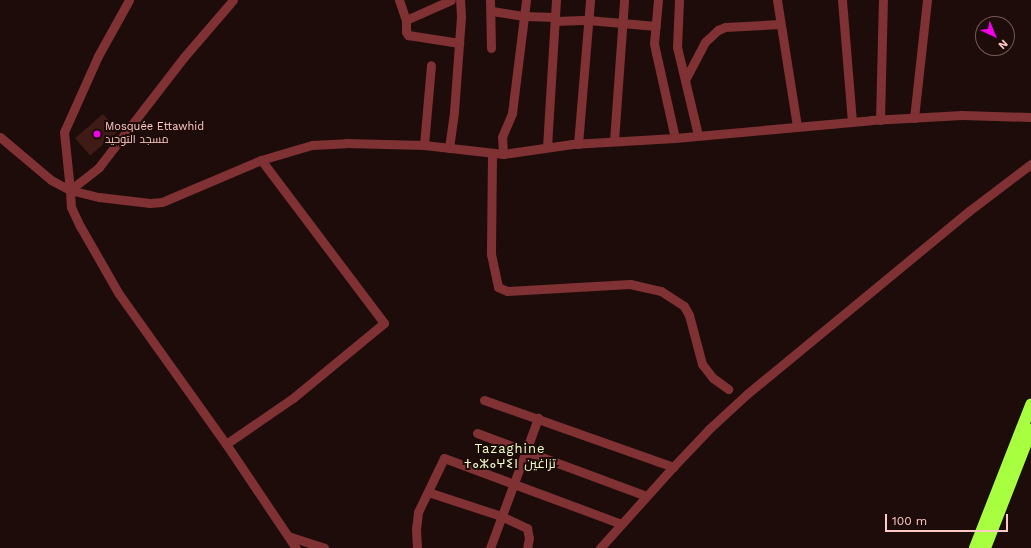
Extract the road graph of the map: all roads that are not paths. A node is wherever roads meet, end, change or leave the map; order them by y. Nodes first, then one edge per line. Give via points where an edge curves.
1 (129, 0) edge
2 (233, 0) edge
3 (399, 0) edge
4 (451, 0) edge
5 (460, 0) edge
6 (490, 0) edge
7 (526, 0) edge
8 (556, 0) edge
9 (590, 0) edge
10 (624, 0) edge
11 (658, 0) edge
12 (679, 0) edge
13 (777, 0) edge
14 (842, 0) edge
15 (882, 0) edge
16 (927, 0) edge
17 (492, 11) junction
18 (524, 16) junction
19 (555, 19) junction
20 (406, 20) junction
21 (588, 20) junction
22 (622, 22) junction
23 (780, 24) junction
24 (656, 26) junction
25 (459, 42) junction
26 (491, 48) dead end
27 (431, 64) dead end
28 (685, 80) junction
29 (1031, 117) edge
30 (914, 118) junction
31 (880, 120) junction
32 (852, 122) junction
33 (797, 126) junction
34 (698, 135) junction
35 (0, 137) edge
36 (675, 138) junction
37 (614, 141) junction
38 (578, 144) junction
39 (424, 145) junction
40 (548, 147) junction
41 (449, 148) junction
42 (492, 154) junction
43 (503, 154) junction
44 (261, 160) junction
45 (1031, 164) edge
46 (70, 190) junction
47 (728, 389) dead end
48 (484, 400) dead end
49 (1031, 405) edge
50 (538, 418) junction
51 (1031, 430) edge
52 (477, 433) dead end
53 (226, 444) junction
54 (525, 450) junction
55 (673, 467) junction
56 (513, 483) junction
57 (428, 492) junction
58 (646, 496) junction
59 (501, 516) junction
60 (622, 524) junction
61 (288, 536) junction
62 (296, 548) edge
63 (324, 548) edge
64 (417, 548) edge
65 (490, 548) edge
66 (527, 548) edge
67 (600, 548) edge
68 (975, 548) edge
69 (984, 548) edge

1 - 46 street via 98,56 64,132
2 - 46 street via 184,56 99,167
3 - 20 street
4 - 20 street
5 - 25 street
6 - 17 street
7 - 18 street
8 - 19 street
9 - 21 street
10 - 22 street
11 - 24 street
12 - 28 street via 677,47
13 - 23 street
14 - 32 street
15 - 31 street
16 - 30 street
17 - 18 street
17 - 26 street
18 - 19 street
18 - 43 street via 512,113 502,137
19 - 21 street
19 - 40 street
20 - 25 street via 408,35
21 - 22 street
21 - 38 street
22 - 24 street
22 - 37 street
23 - 28 street via 725,27 718,30 705,42
23 - 33 street
24 - 36 street via 656,53
25 - 41 street
27 - 39 street
28 - 34 street
29 - 30 street via 962,115
30 - 31 street
31 - 32 street
32 - 33 street
33 - 34 street
34 - 36 street
35 - 46 street via 51,180
36 - 37 street
37 - 38 street
38 - 40 street
39 - 41 street
39 - 44 street via 312,145
40 - 43 street
41 - 42 street
42 - 43 street
42 - 47 street via 491,254 498,287 508,291 630,284 661,291 684,306 689,315 702,364 712,378
44 - 46 street via 186,194 162,202 99,197
44 - 53 street via 384,323 293,398
45 - 55 street via 969,211 747,394
46 - 53 street via 71,206 80,226 119,294
48 - 50 street
49 - 68 highway
50 - 54 street
50 - 55 street
51 - 69 highway
52 - 54 street
53 - 61 street
54 - 56 street
54 - 58 street
55 - 58 street
56 - 57 street via 444,458
56 - 59 street
56 - 60 street
57 - 59 street
57 - 64 street via 418,512
58 - 60 street
59 - 65 street
59 - 66 street via 526,528 529,538
60 - 67 street
61 - 62 street
61 - 63 street

